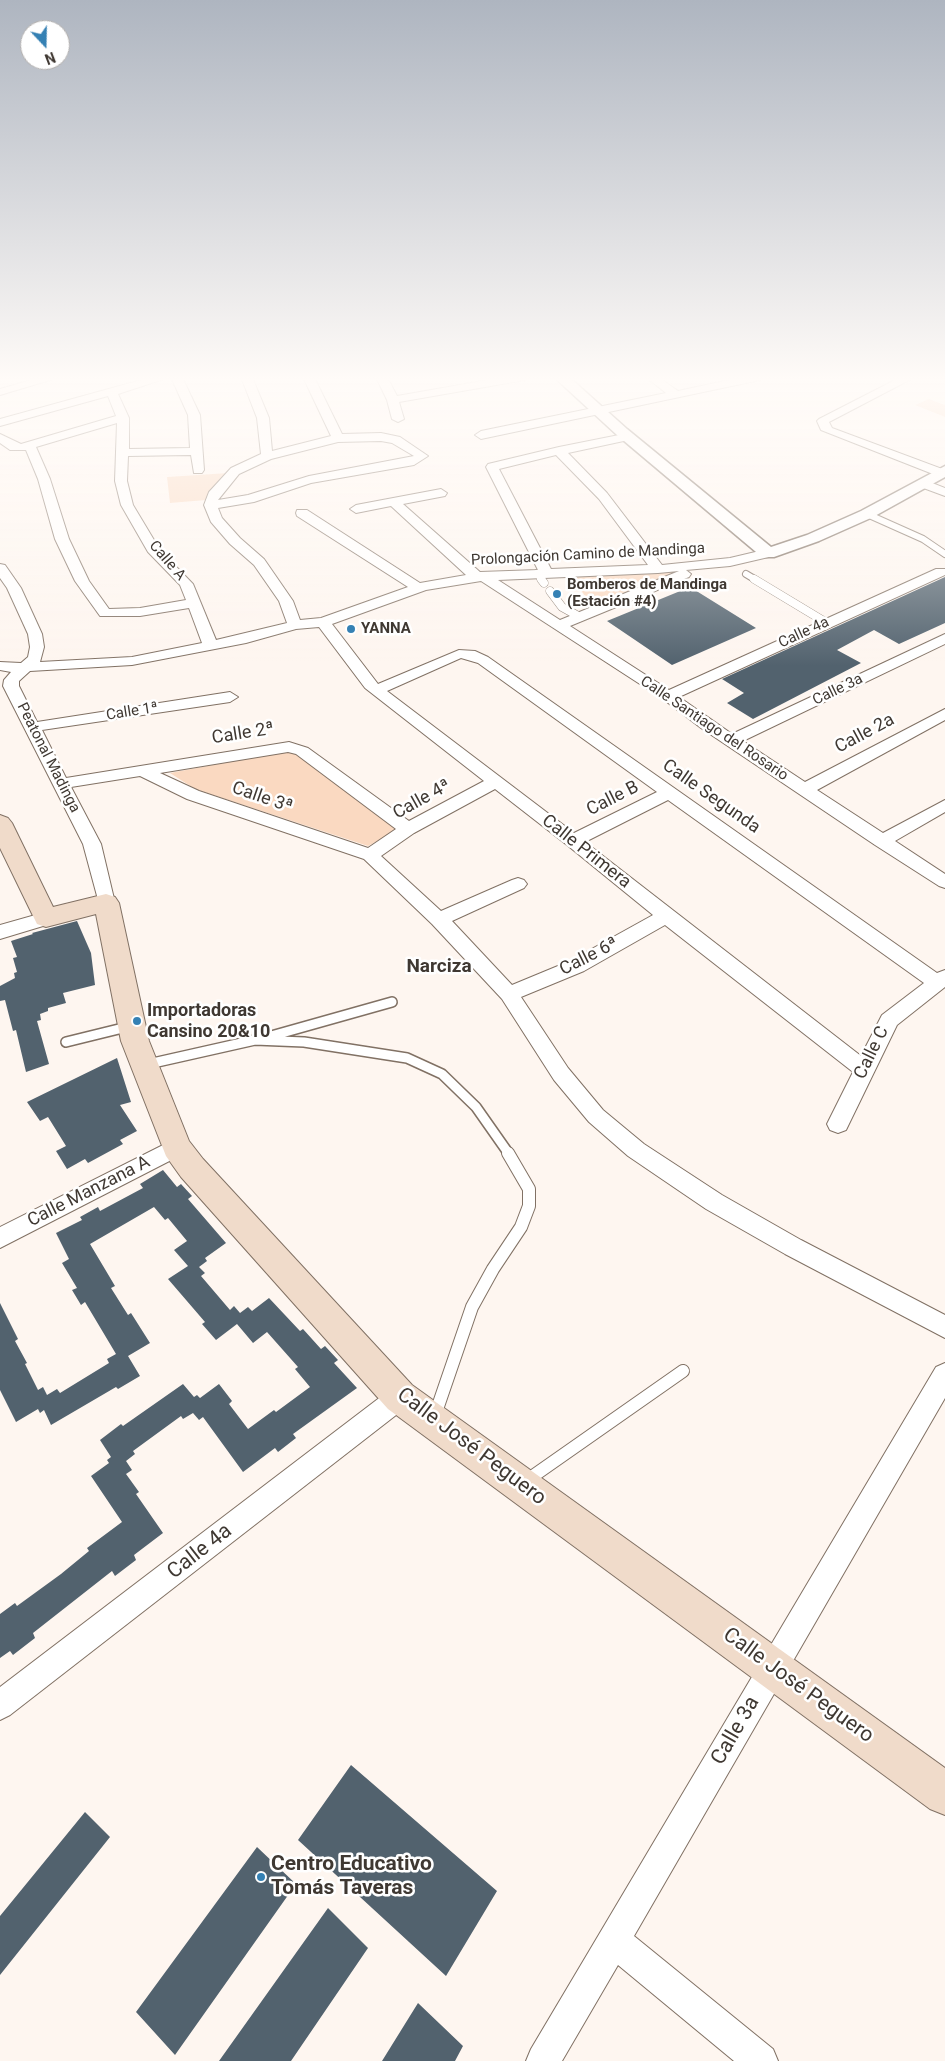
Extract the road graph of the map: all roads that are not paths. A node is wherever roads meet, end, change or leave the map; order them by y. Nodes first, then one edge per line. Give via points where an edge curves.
1 (42, 473) edge
2 (121, 473) edge
3 (234, 473) edge
4 (346, 473) edge
5 (495, 473) edge
6 (581, 473) edge
7 (672, 473) edge
8 (941, 473) edge
9 (922, 483) junction
10 (945, 492) edge
11 (441, 493) dead end
12 (395, 503) junction
13 (210, 505) junction
14 (356, 509) dead end
15 (302, 513) dead end
16 (867, 514) junction
17 (768, 553) junction
18 (945, 554) edge
19 (0, 568) edge
20 (658, 569) junction
21 (942, 572) dead end
22 (684, 574) dead end
23 (746, 574) dead end
24 (480, 576) junction
25 (542, 576) junction
26 (418, 588) junction
27 (550, 591) dead end
28 (194, 603) junction
29 (580, 617) junction
30 (323, 622) junction
31 (827, 623) junction
32 (295, 625) junction
33 (558, 626) junction
34 (945, 638) edge
35 (211, 646) junction
36 (0, 666) edge
37 (27, 666) junction
38 (376, 690) junction
39 (668, 696) junction
40 (230, 697) dead end
41 (945, 714) edge
42 (33, 727) junction
43 (731, 741) junction
44 (143, 771) junction
45 (495, 782) junction
46 (61, 784) junction
47 (804, 790) junction
48 (671, 792) junction
49 (945, 805) edge
50 (408, 829) junction
51 (2, 835) edge
52 (574, 841) junction
53 (881, 841) junction
54 (370, 855) junction
55 (945, 882) edge
56 (518, 884) dead end
57 (106, 903) junction
58 (666, 916) junction
59 (46, 918) junction
60 (439, 919) junction
61 (0, 932) edge
62 (941, 980) edge
63 (509, 994) junction
64 (392, 1002) dead end
65 (132, 1026) junction
66 (255, 1040) junction
67 (66, 1042) dead end
68 (144, 1065) junction
69 (864, 1069) junction
70 (838, 1124) dead end
71 (177, 1147) junction
72 (0, 1238) edge
73 (945, 1328) edge
74 (683, 1371) dead end
75 (945, 1375) edge
76 (400, 1397) junction
77 (433, 1421) junction
78 (520, 1484) junction
79 (773, 1668) junction
80 (0, 1705) edge
81 (945, 1794) edge
82 (614, 1941) junction
83 (543, 2061) edge
84 (761, 2061) edge

1 - 28 street via 62,540 82,581 105,613 140,612
2 - 28 street, Calle A via 127,505 155,552 186,584
3 - 13 street
4 - 13 street via 308,480 250,500
5 - 25 street
6 - 20 street via 603,496
7 - 17 street
8 - 9 street
9 - 10 street
9 - 16 street
11 - 12 street
12 - 14 street
12 - 24 street, Calle Santiago del Rosario
13 - 32 street via 216,519 259,562 286,601
15 - 26 street
16 - 17 street via 813,538
16 - 18 lane via 923,539
17 - 20 street, Prolongación Camino de Mandinga via 730,562
19 - 37 street, Peatonal Madinga via 14,588 35,634 35,658
20 - 25 street, Prolongación Camino de Mandinga
21 - 31 street, Calle 4a
22 - 29 street
23 - 31 lane
24 - 25 street, Prolongación Camino de Mandinga
24 - 26 street, Prolongación Camino de Mandinga
24 - 33 street, Calle Santiago del Rosario
26 - 30 street, Prolongación Camino de Mandinga
27 - 29 lane via 562,607
28 - 35 street, Calle A
29 - 33 street
30 - 32 street, Prolongación Camino de Mandinga
30 - 38 street, Calle Primera via 364,680
31 - 39 street, Calle 4a
32 - 35 street, Prolongación Camino de Mandinga
33 - 39 street, Calle Santiago del Rosario
34 - 43 street, Calle 3a
35 - 37 street, Prolongación Camino de Mandinga via 132,661
36 - 37 street, Prolongación Camino de Mandinga
37 - 42 street, Peatonal Madinga via 12,680 11,686
38 - 45 street, Calle Primera
38 - 48 street, Calle Segunda via 459,654 470,654
39 - 43 street, Calle Santiago del Rosario
40 - 42 street, Calle 1ª
41 - 47 street, Calle 2a
42 - 46 street, Peatonal Madinga
43 - 47 street, Calle Santiago del Rosario
44 - 46 street, Calle 2ª
44 - 50 street, Calle 2ª via 282,747 297,748
44 - 54 street, Calle 3ª via 193,795
45 - 50 street, Calle 4ª
45 - 52 street, Calle Primera
46 - 57 street, Peatonal Madinga via 92,844
47 - 53 street, Calle Santiago del Rosario
48 - 52 street, Calle B
48 - 62 street, Calle Segunda
49 - 53 street
50 - 54 street, Calle 4ª
51 - 59 main road
52 - 58 street, Calle Primera
53 - 55 street, Calle Santiago del Rosario
54 - 60 street
56 - 60 street
57 - 59 main road
57 - 65 main road, Calle José Peguero
58 - 63 street, Calle 6ª via 577,966
58 - 69 street, Calle Primera
59 - 61 street
60 - 63 street
62 - 69 street, Calle C via 889,1020
63 - 73 street via 561,1074 596,1116 636,1150 714,1202 785,1243
64 - 66 lane
65 - 67 lane
65 - 68 main road, Calle José Peguero
66 - 68 lane
66 - 77 lane via 304,1042 407,1058 442,1074 476,1107 521,1172 529,1189 529,1206 521,1227 472,1307
68 - 71 main road, Calle José Peguero
69 - 70 street, Calle C
71 - 72 street, Calle Manzana A
71 - 76 main road, Calle José Peguero via 192,1168
74 - 78 lane
75 - 79 street, Calle 3a
76 - 77 main road, Calle José Peguero
76 - 80 street, Calle 4a
77 - 78 main road, Calle José Peguero
78 - 79 main road, Calle José Peguero
79 - 81 main road, Calle José Peguero
79 - 82 street, Calle 3a
82 - 83 street, Calle 3a
82 - 84 street

